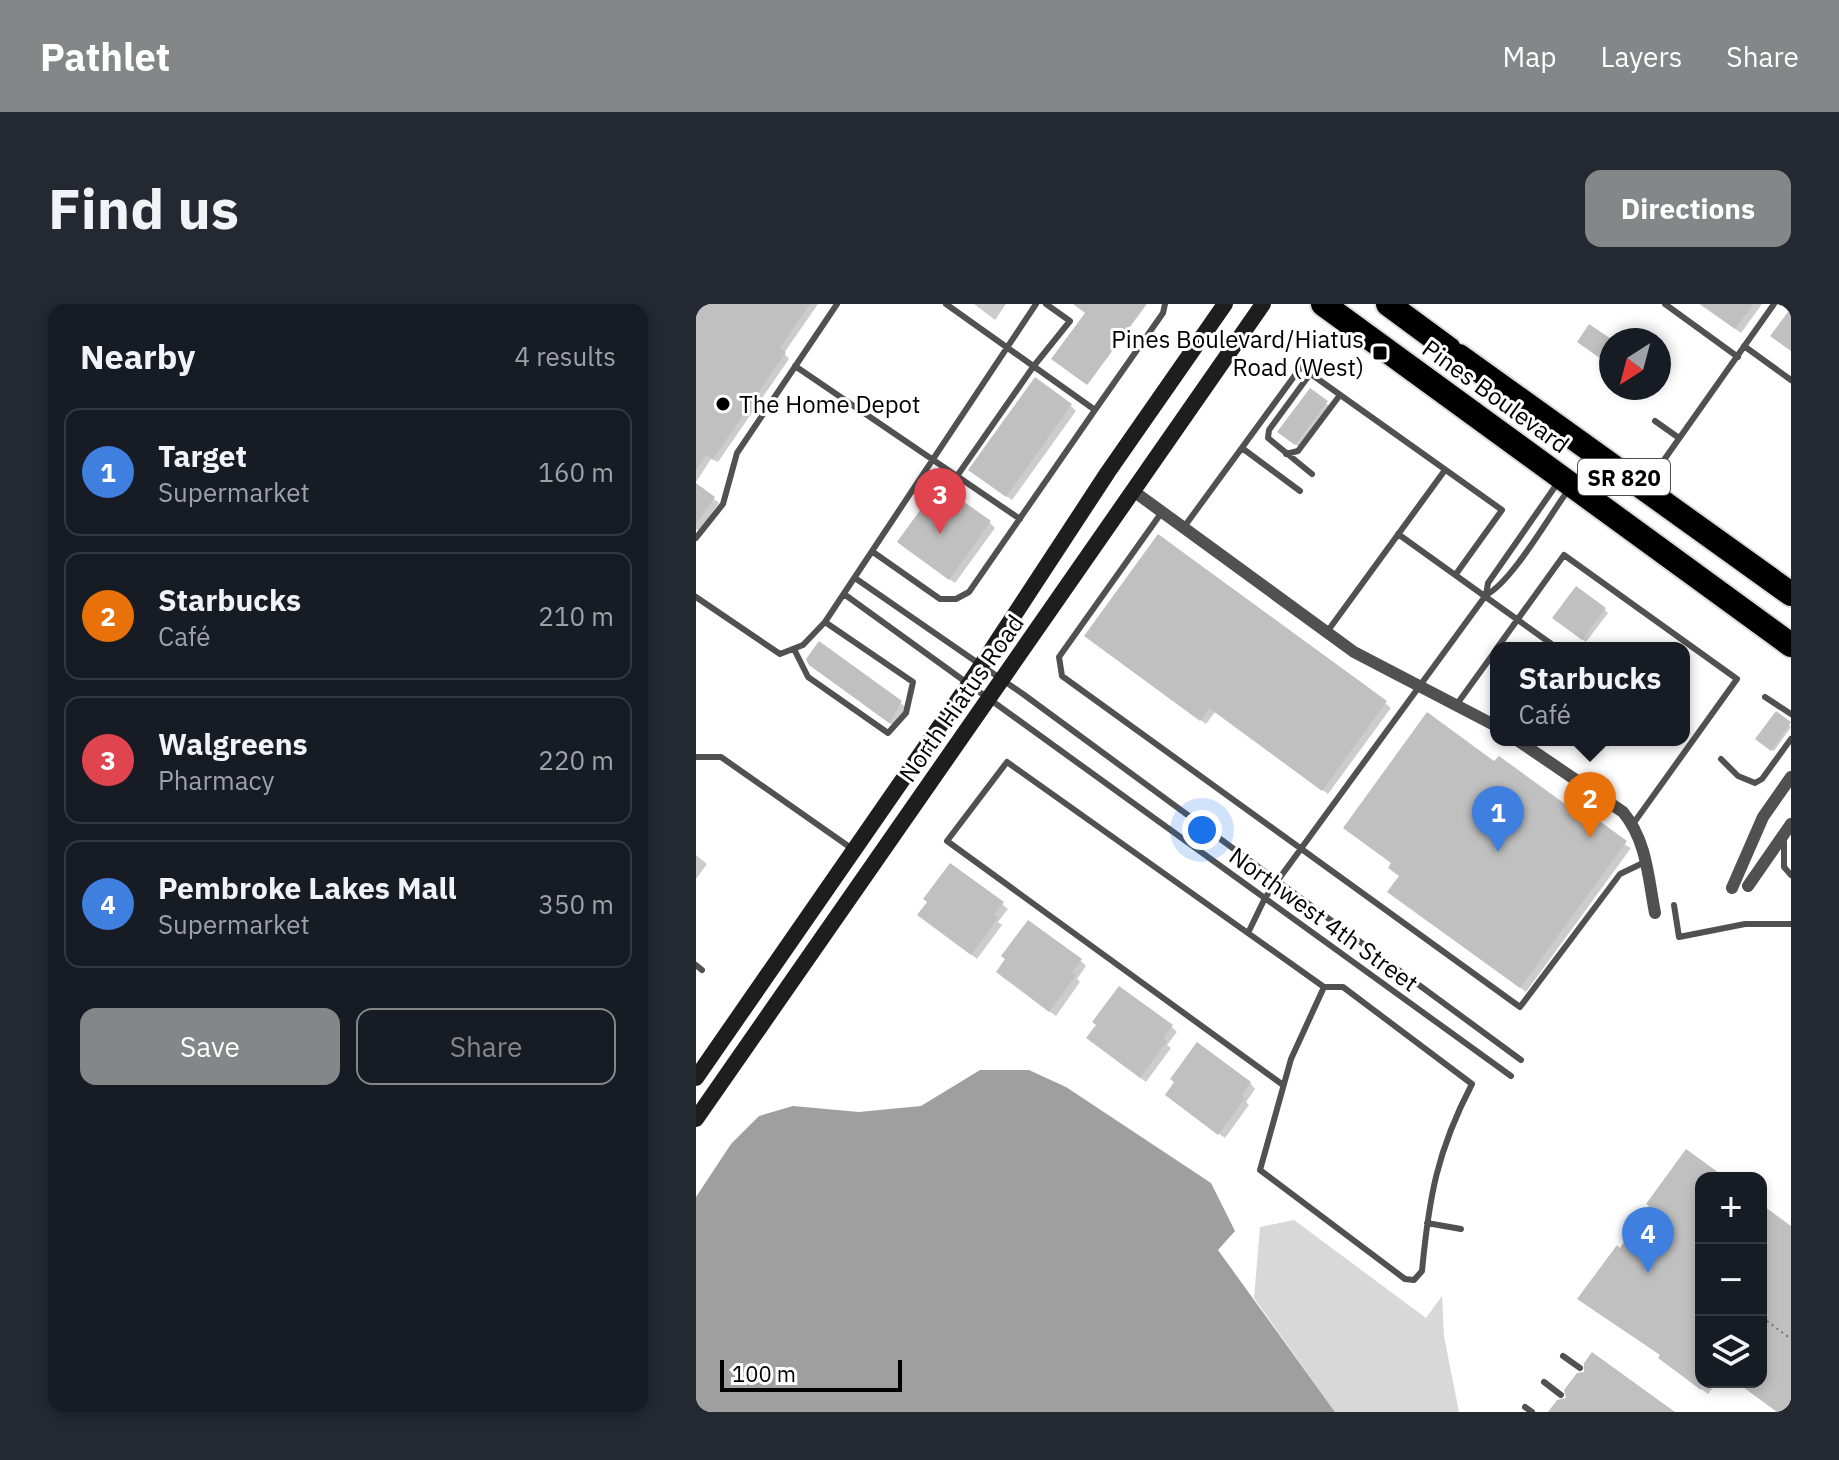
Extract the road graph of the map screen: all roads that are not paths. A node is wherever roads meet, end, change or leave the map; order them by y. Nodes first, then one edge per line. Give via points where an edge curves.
1 (837, 304) edge
2 (946, 304) edge
3 (1036, 304) edge
4 (1046, 304) edge
5 (1165, 304) edge
6 (1225, 304) edge
7 (1263, 304) edge
8 (1323, 304) edge
9 (1388, 304) edge
10 (1665, 304) edge
11 (1774, 304) edge
12 (1744, 346) junction
13 (1009, 350) junction
14 (1738, 357) junction
15 (795, 366) junction
16 (1033, 367) junction
17 (1310, 374) junction
18 (1791, 380) edge
19 (1340, 395) junction
20 (1095, 410) junction
21 (1655, 421) dead end
22 (1679, 438) junction
23 (1242, 448) junction
24 (1286, 454) junction
25 (935, 461) junction
26 (1445, 470) junction
27 (1312, 474) dead end
28 (957, 476) junction
29 (1566, 482) junction
30 (1132, 490) junction
31 (1642, 490) junction
32 (1300, 491) dead end
33 (1162, 512) junction
34 (1020, 519) junction
35 (1184, 528) junction
36 (1398, 534) junction
37 (696, 538) edge
38 (873, 552) junction
39 (1456, 574) junction
40 (855, 578) junction
41 (844, 594) junction
42 (1791, 594) edge
43 (1486, 595) junction
44 (696, 597) edge
45 (1518, 620) junction
46 (825, 622) junction
47 (1326, 632) junction
48 (1502, 642) edge
49 (1549, 642) edge
50 (1685, 642) edge
51 (1690, 645) edge
52 (1791, 645) edge
53 (794, 649) junction
54 (1490, 659) edge
55 (981, 665) junction
56 (1004, 681) junction
57 (969, 684) junction
58 (1422, 685) junction
59 (1765, 697) dead end
60 (990, 700) junction
61 (1457, 704) junction
62 (1791, 714) edge
63 (1490, 723) edge
64 (1791, 739) edge
65 (1690, 745) edge
66 (1526, 746) edge
67 (1689, 746) edge
68 (696, 757) edge
69 (1721, 759) dead end
70 (1791, 777) edge
71 (1633, 824) junction
72 (1789, 828) edge
73 (854, 850) junction
74 (1300, 850) junction
75 (1645, 862) junction
76 (1791, 875) edge
77 (1277, 881) junction
78 (1748, 886) dead end
79 (1732, 888) dead end
80 (1265, 898) junction
81 (1674, 905) dead end
82 (1655, 913) dead end
83 (1791, 924) edge
84 (1248, 933) junction
85 (1324, 987) junction
86 (1521, 1060) dead end
87 (697, 1075) edge
88 (1511, 1076) dead end
89 (1283, 1085) junction
90 (696, 1103) edge
91 (696, 1119) edge
92 (1427, 1223) junction
93 (1461, 1229) dead end
94 (1563, 1356) dead end
95 (1580, 1368) dead end
96 (1544, 1382) dead end
97 (1561, 1395) dead end
98 (1525, 1407) dead end
99 (1532, 1412) edge

1 - 15 lane
2 - 13 lane
3 - 13 lane
4 - 16 lane via 1070,321
5 - 20 lane
6 - 55 main road, North Hiatus Road
7 - 30 main road, North Hiatus Road
8 - 29 highway, Pines Boulevard / SR 820
9 - 31 highway, Pines Boulevard / SR 820
10 - 14 lane
11 - 12 lane
12 - 14 lane
12 - 18 lane
13 - 16 lane
13 - 25 lane
14 - 22 lane
15 - 25 lane
15 - 37 lane via 737,453 723,504
16 - 20 lane
16 - 28 lane
17 - 19 lane
17 - 23 lane via 1301,367
17 - 24 lane via 1269,430 1271,443
19 - 24 lane via 1298,451
19 - 26 lane
20 - 34 lane
21 - 22 lane
22 - 31 lane
23 - 32 lane
23 - 35 lane
24 - 27 lane
25 - 28 lane
25 - 38 lane
26 - 36 lane
26 - 39 lane via 1502,510
28 - 34 lane
29 - 43 lane via 1488,583
29 - 43 lane via 1498,589
29 - 52 highway, Pines Boulevard / SR 820
30 - 33 street
30 - 56 main road, North Hiatus Road
31 - 42 highway, Pines Boulevard / SR 820
33 - 35 street
33 - 74 lane via 1059,657 1062,676
34 - 38 lane via 969,592 956,599 940,599
35 - 47 street
36 - 39 lane
36 - 47 lane
38 - 40 lane
39 - 43 lane
40 - 41 lane
40 - 55 lane, Northwest 4th Street
41 - 46 lane
41 - 57 lane, Northwest 4th Street
43 - 45 lane
43 - 58 lane
44 - 53 lane via 780,654
45 - 48 lane
45 - 49 lane
45 - 50 lane via 1564,555
46 - 53 lane
46 - 53 lane via 913,682 906,713 888,733 808,677
47 - 58 street
51 - 65 lane via 1737,679
54 - 61 lane
55 - 56 lane, Northwest 4th Street
55 - 57 main road, North Hiatus Road
56 - 60 main road, North Hiatus Road
56 - 77 lane, Northwest 4th Street
57 - 60 lane, Northwest 4th Street
57 - 73 main road, North Hiatus Road
58 - 61 street
58 - 74 lane
59 - 62 lane
60 - 80 lane, Northwest 4th Street
60 - 91 main road, North Hiatus Road
61 - 63 street
64 - 69 lane via 1755,783 1738,776
66 - 71 street
67 - 71 lane
68 - 73 lane via 721,757
70 - 79 street via 1763,817
71 - 75 street
72 - 76 lane via 1781,852
72 - 78 street
73 - 87 main road, North Hiatus Road
74 - 75 lane via 1520,1007 1620,874
74 - 77 lane
75 - 82 street
77 - 80 lane
77 - 86 lane, Northwest 4th Street
80 - 84 lane
80 - 88 lane, Northwest 4th Street
81 - 83 lane via 1679,937 1745,924
84 - 85 lane
84 - 89 lane via 1007,762 947,841
85 - 89 lane
85 - 92 lane via 1343,987 1472,1084 1451,1123 1429,1197
87 - 90 main road
89 - 92 lane via 1260,1170 1405,1279 1419,1278 1422,1271
92 - 93 lane
94 - 95 lane
96 - 97 lane
98 - 99 lane

